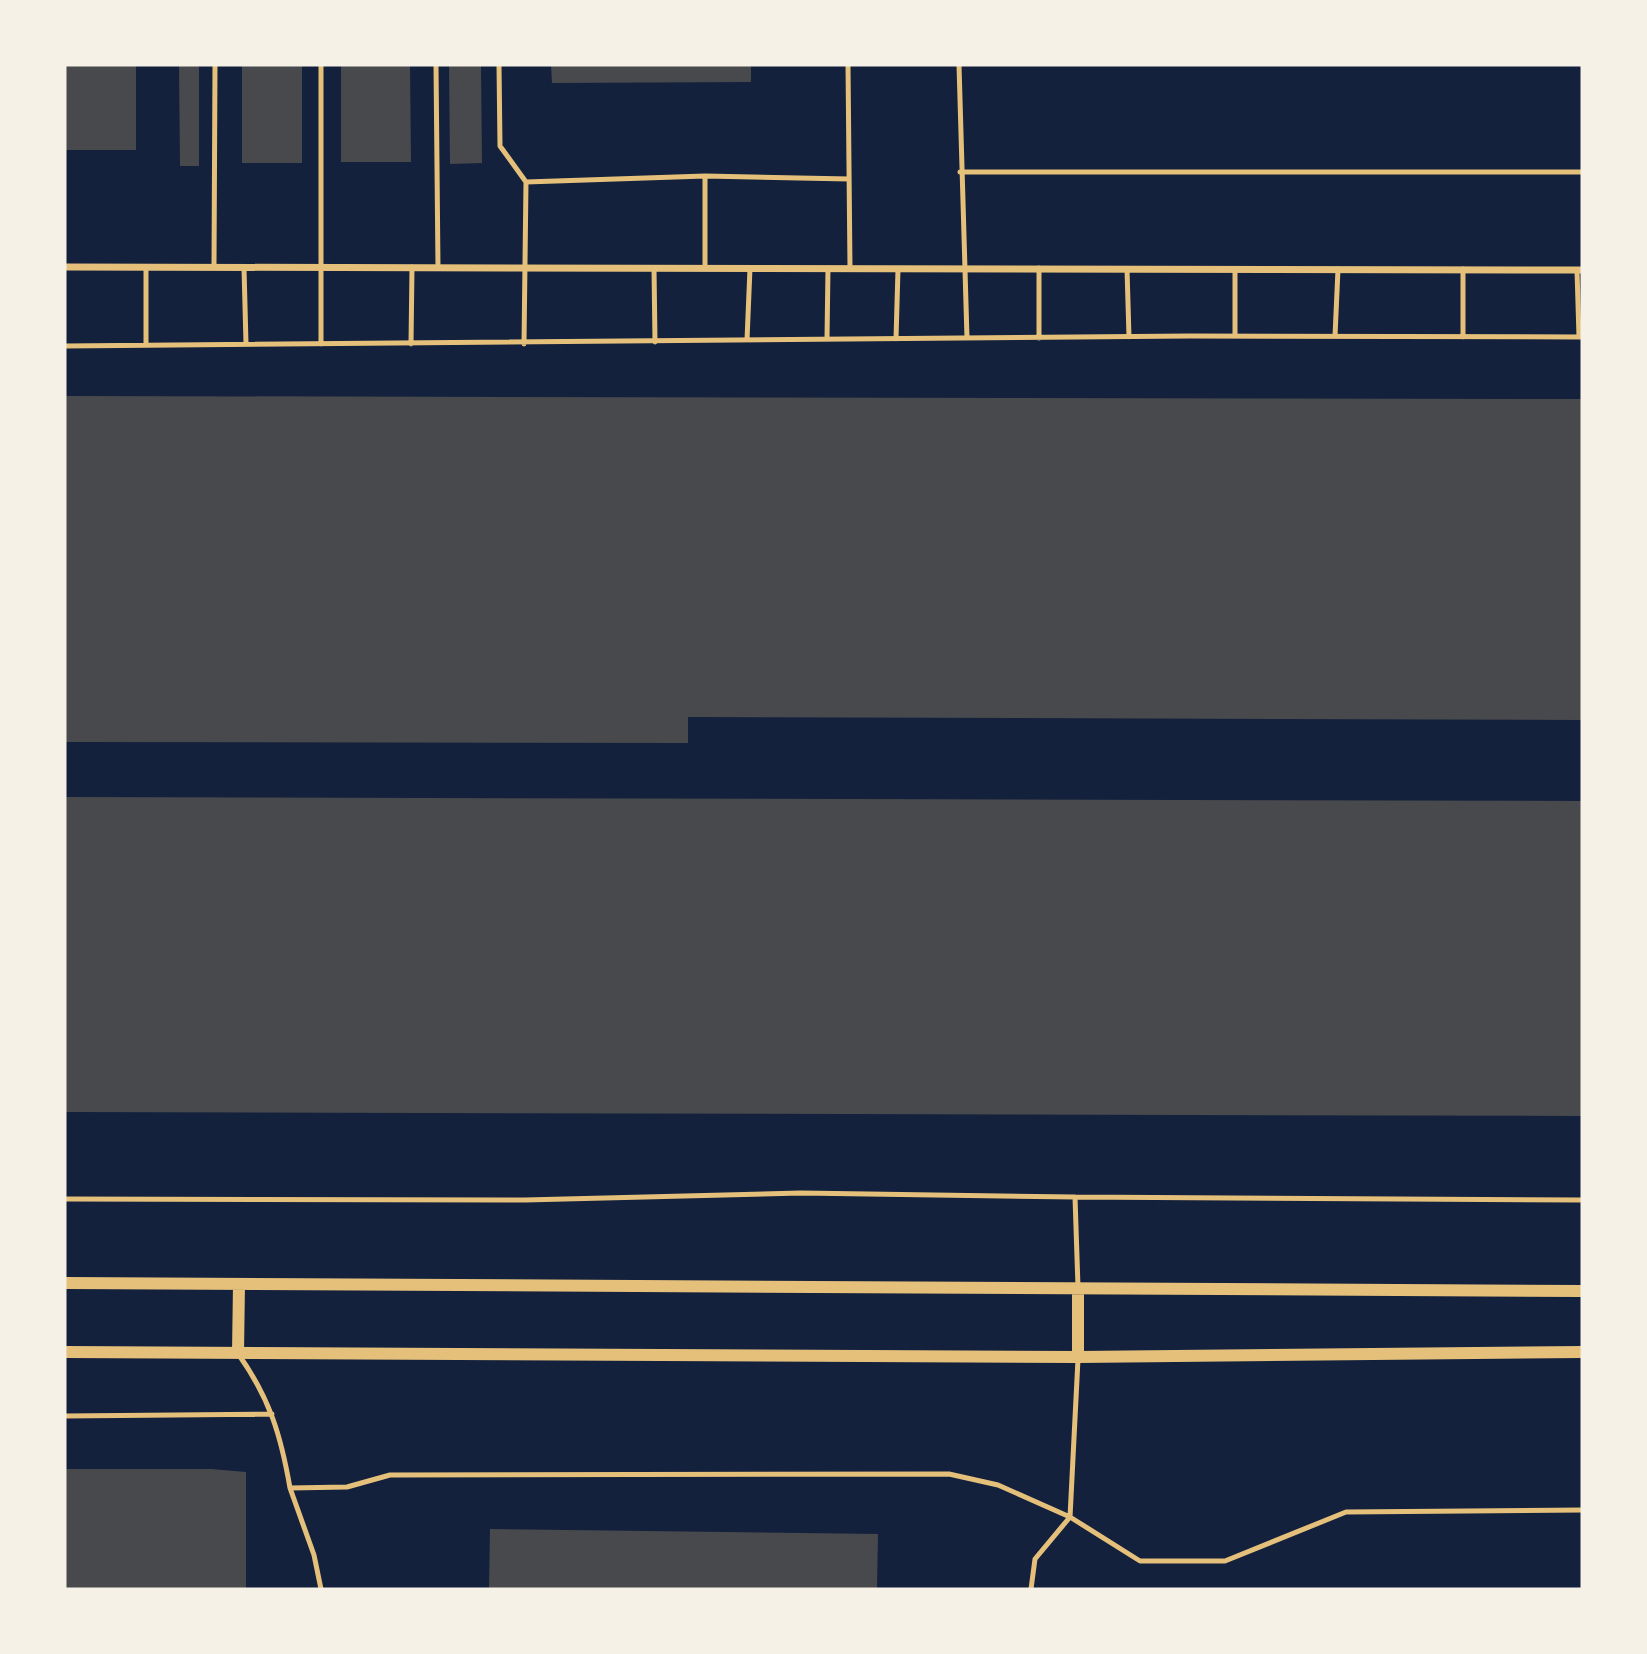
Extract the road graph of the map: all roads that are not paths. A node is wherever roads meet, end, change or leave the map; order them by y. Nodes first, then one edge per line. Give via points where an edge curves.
1 (215, 65) edge
2 (321, 65) edge
3 (436, 65) edge
4 (499, 65) edge
5 (848, 65) edge
6 (959, 65) edge
7 (960, 172) junction
8 (1582, 172) edge
9 (705, 176) junction
10 (849, 179) junction
11 (526, 183) junction
12 (65, 267) edge
13 (146, 267) junction
14 (214, 267) junction
15 (244, 268) junction
16 (322, 268) junction
17 (412, 268) junction
18 (438, 268) junction
19 (526, 268) junction
20 (654, 268) junction
21 (705, 268) junction
22 (750, 268) junction
23 (828, 268) junction
24 (850, 268) junction
25 (967, 268) junction
26 (1039, 268) junction
27 (898, 269) junction
28 (1127, 269) junction
29 (1235, 269) junction
30 (1338, 269) junction
31 (1463, 269) junction
32 (1580, 270) edge
33 (1235, 336) junction
34 (1335, 336) junction
35 (1129, 337) junction
36 (1463, 337) junction
37 (1581, 337) edge
38 (967, 338) junction
39 (1040, 338) junction
40 (896, 339) junction
41 (747, 340) junction
42 (827, 340) junction
43 (655, 342) junction
44 (246, 344) junction
45 (411, 344) junction
46 (524, 344) junction
47 (146, 345) junction
48 (321, 345) junction
49 (65, 346) edge
50 (1075, 1198) junction
51 (65, 1199) edge
52 (1582, 1200) edge
53 (65, 1283) edge
54 (239, 1284) junction
55 (1078, 1290) junction
56 (1582, 1291) edge
57 (65, 1352) edge
58 (1582, 1352) edge
59 (237, 1353) junction
60 (1078, 1357) junction
61 (272, 1414) junction
62 (65, 1416) edge
63 (290, 1488) junction
64 (1582, 1510) edge
65 (1070, 1517) junction
66 (321, 1589) edge
67 (1031, 1589) edge

1 - 14 lane
2 - 16 lane
3 - 18 lane
4 - 11 lane via 500,146
5 - 10 lane
6 - 7 lane
7 - 8 lane
7 - 25 lane
9 - 10 lane
9 - 11 lane
9 - 21 lane
10 - 24 lane
11 - 19 lane
12 - 13 street
13 - 14 street
13 - 47 lane
14 - 15 street
15 - 16 street
15 - 44 lane
16 - 17 street
16 - 48 lane
17 - 18 street
17 - 45 lane
18 - 19 street
19 - 20 street
19 - 46 lane
20 - 21 street
20 - 43 lane
21 - 22 street
22 - 23 street
22 - 41 lane
23 - 24 street
23 - 42 lane
24 - 27 street
25 - 26 street
25 - 27 street
25 - 38 lane
26 - 28 street
26 - 39 lane
27 - 40 lane
28 - 29 street
28 - 35 lane
29 - 30 street
29 - 33 lane
30 - 31 street
30 - 34 lane
31 - 32 street
31 - 36 lane
32 - 37 lane
33 - 34 lane
33 - 35 lane
34 - 36 lane
35 - 39 lane
36 - 37 lane
38 - 39 lane
38 - 40 lane
40 - 42 lane
41 - 42 lane
41 - 43 lane
43 - 46 lane
44 - 47 lane
44 - 48 lane
45 - 46 lane
45 - 48 lane
47 - 49 lane
50 - 51 lane via 801,1193 525,1200
50 - 52 lane
50 - 55 lane
53 - 54 street
54 - 55 street
54 - 59 street
55 - 56 street
55 - 60 street
57 - 59 street
58 - 60 street
59 - 60 street
59 - 61 lane via 261,1386
60 - 65 lane
61 - 62 lane
61 - 63 lane
63 - 65 lane via 347,1486 390,1475 949,1474 998,1485
63 - 66 lane
64 - 65 lane via 1346,1512 1225,1561 1190,1562 1140,1561
65 - 67 lane via 1035,1559

